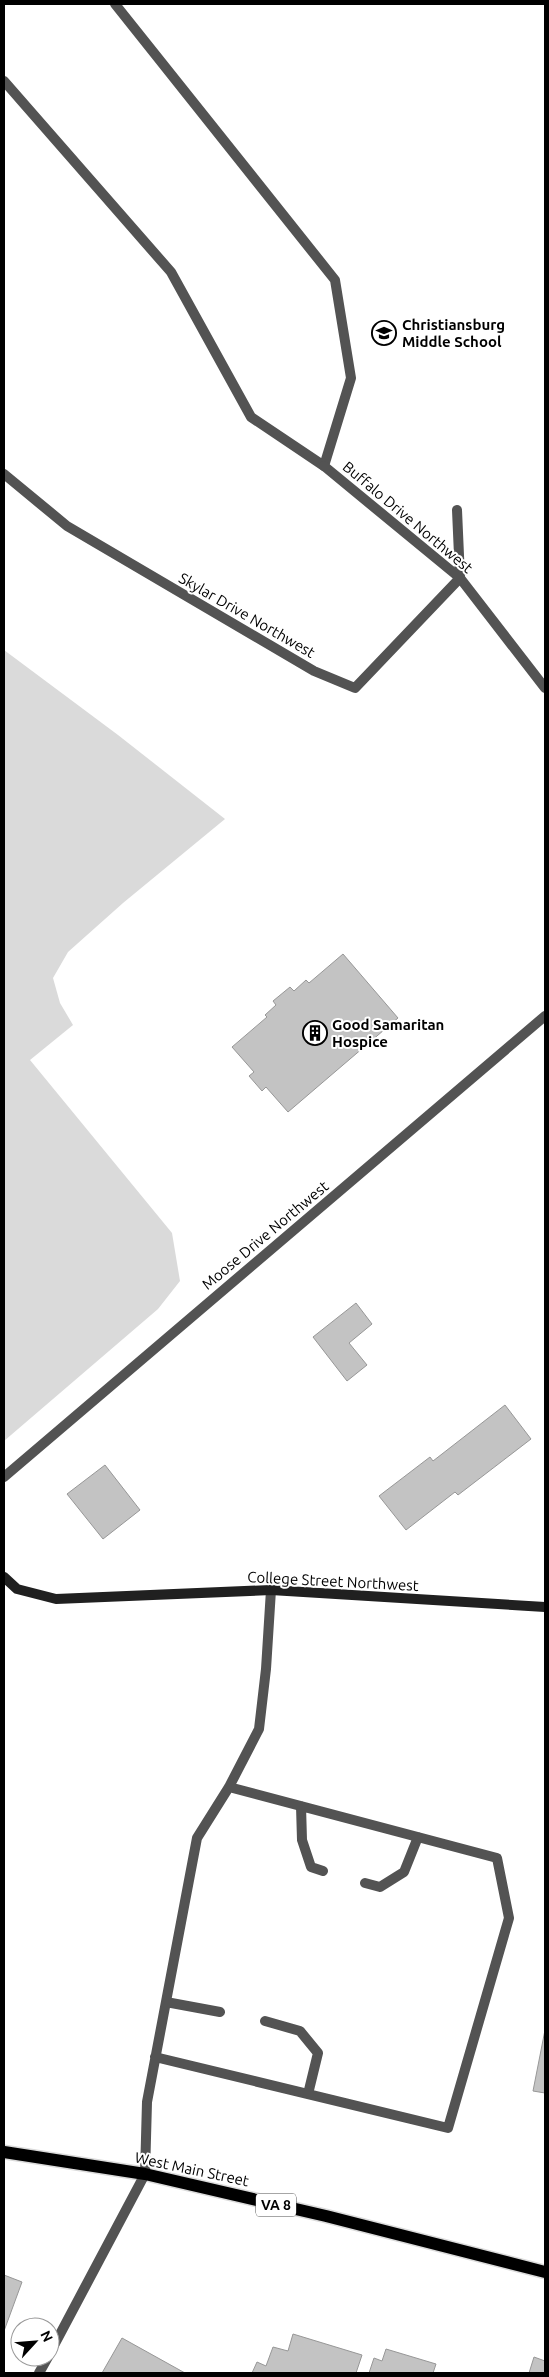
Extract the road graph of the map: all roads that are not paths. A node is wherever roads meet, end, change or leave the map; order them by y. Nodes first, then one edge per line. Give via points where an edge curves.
1 (115, 4) edge
2 (4, 81) edge
3 (324, 466) junction
4 (4, 474) edge
5 (457, 510) dead end
6 (460, 578) junction
7 (545, 688) edge
8 (545, 1016) edge
9 (4, 1477) edge
10 (4, 1577) edge
11 (271, 1590) junction
12 (545, 1608) edge
13 (229, 1787) junction
14 (301, 1806) junction
15 (418, 1837) junction
16 (323, 1871) dead end
17 (365, 1883) dead end
18 (166, 2002) junction
19 (220, 2012) dead end
20 (265, 2021) dead end
21 (156, 2057) junction
22 (308, 2094) junction
23 (4, 2152) edge
24 (145, 2174) junction
25 (545, 2272) edge
26 (60, 2334) edge

1 - 3 street via 335,280 351,378
2 - 3 street, Buffalo Drive Northwest via 171,272 251,417
3 - 6 street, Buffalo Drive Northwest
4 - 6 street, Skylar Drive Northwest via 76,532 314,671 355,688
5 - 6 street
6 - 7 street, Buffalo Drive Northwest
8 - 9 street, Moose Drive Northwest
10 - 11 street, College Street Northwest via 18,1588 56,1598
11 - 12 street, College Street Northwest
11 - 13 street via 259,1729
13 - 14 street
13 - 18 street via 197,1838
14 - 15 street
14 - 16 street via 302,1840 311,1867
15 - 17 street via 404,1872 380,1887
15 - 22 street via 498,1858 509,1918 448,2128
18 - 19 street
18 - 21 street
20 - 22 street via 300,2031 318,2053
21 - 22 street
21 - 24 street via 147,2102
23 - 24 main road, West Main Street / VA 8
24 - 25 main road, West Main Street / VA 8
24 - 26 street

